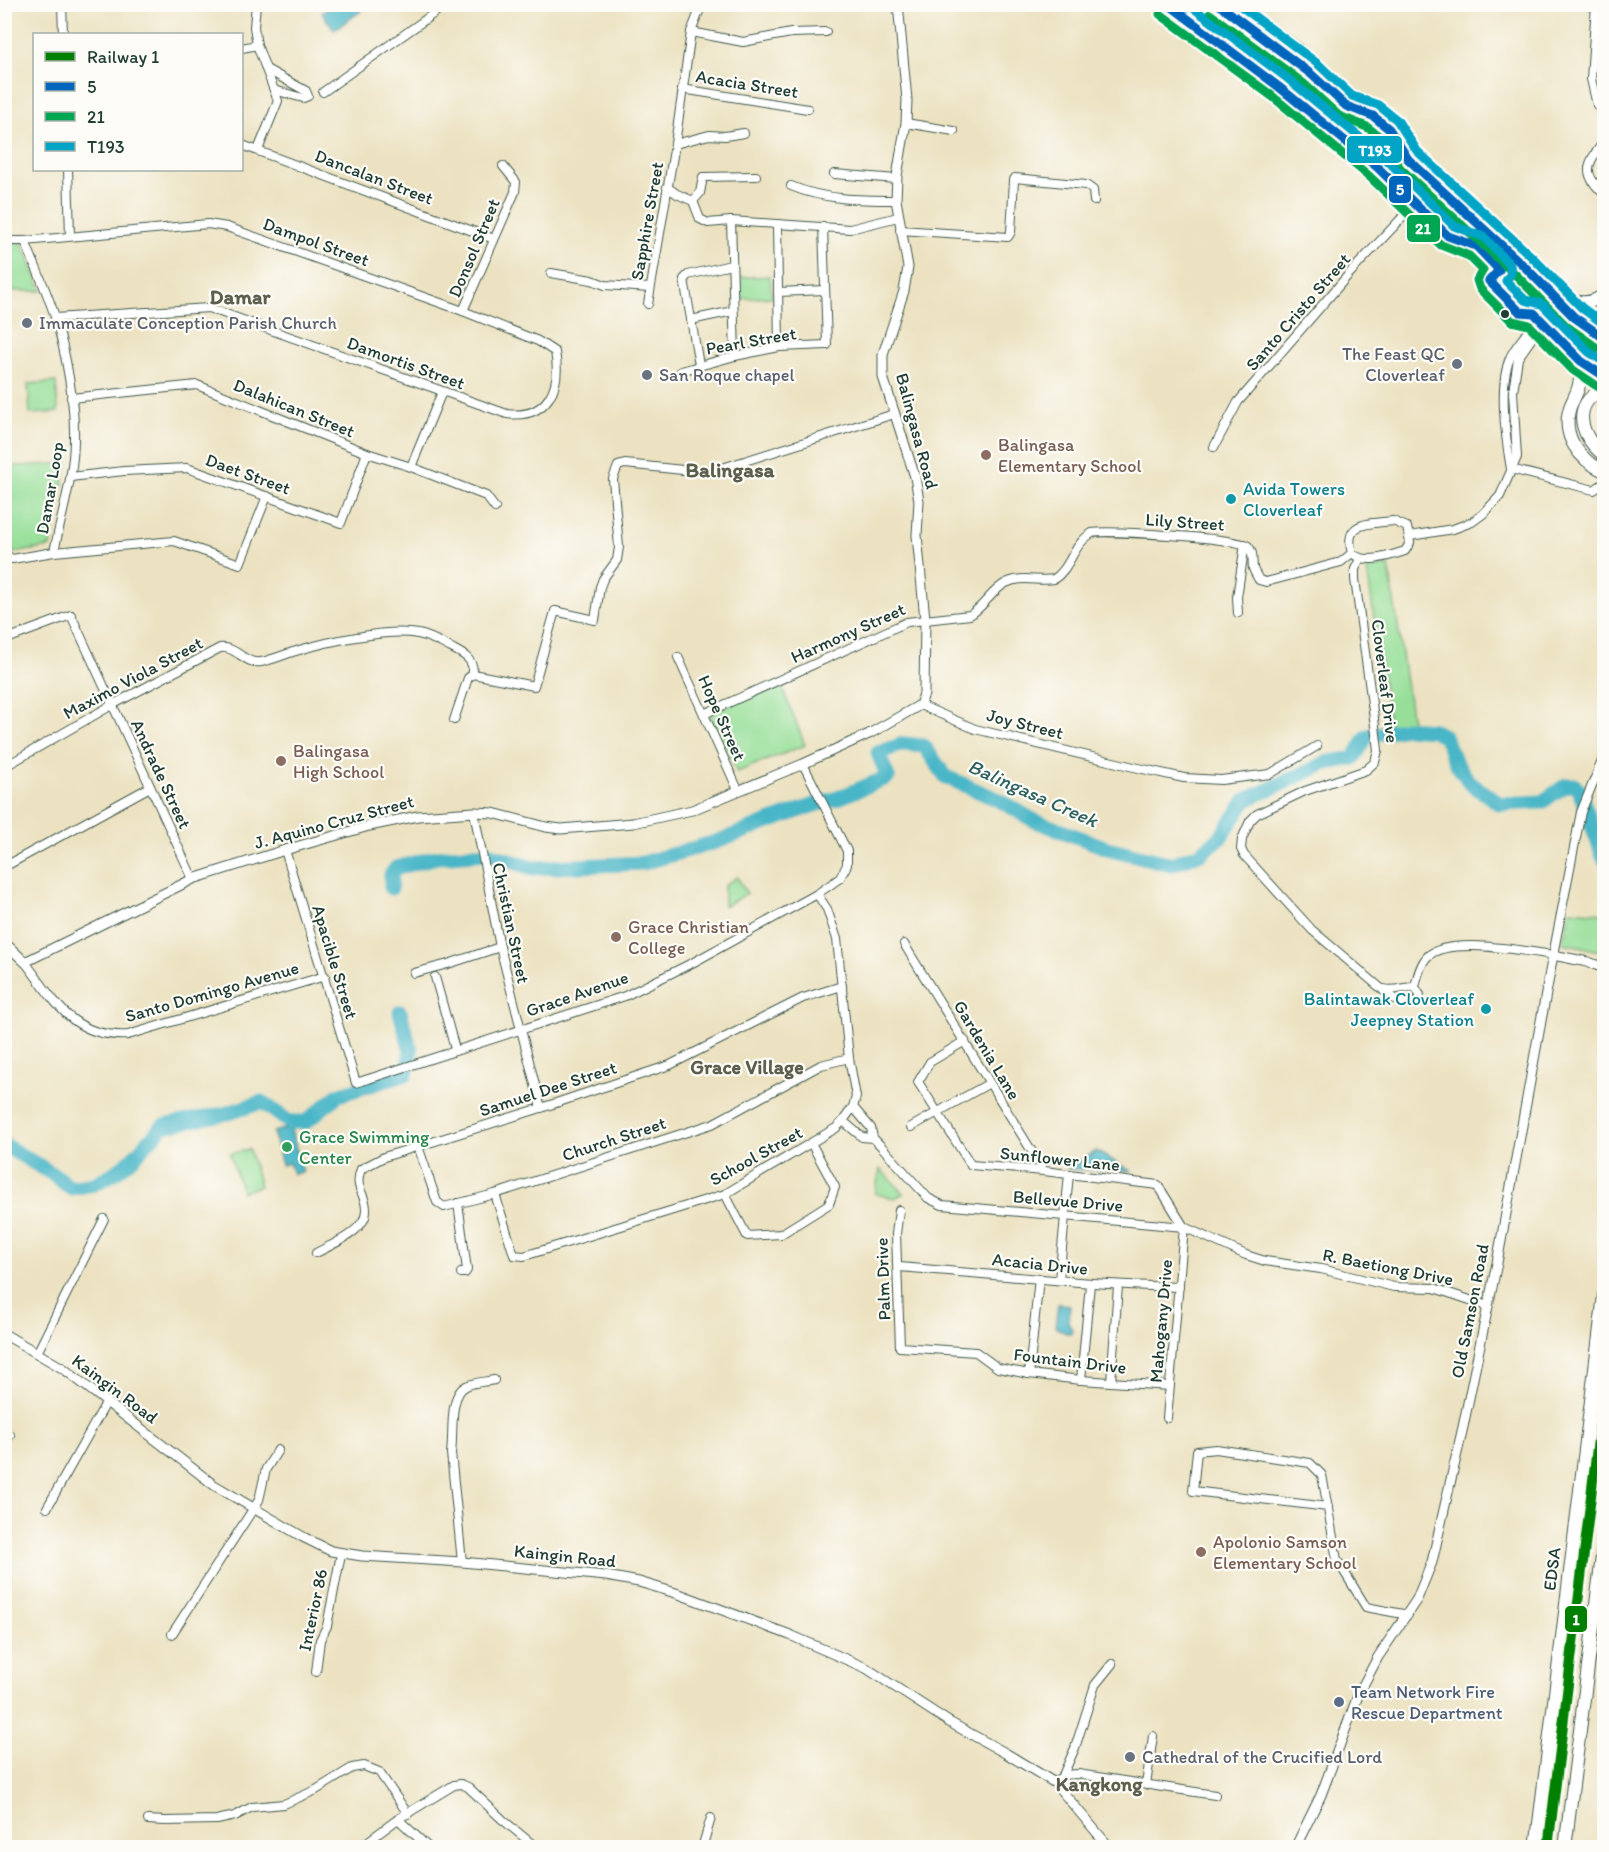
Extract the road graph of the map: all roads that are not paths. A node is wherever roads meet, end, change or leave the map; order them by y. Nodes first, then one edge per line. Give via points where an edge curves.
1 (62, 4) edge
2 (256, 4) edge
3 (440, 4) edge
4 (702, 4) edge
5 (898, 4) edge
6 (1167, 4) edge
7 (1193, 4) edge
8 (1212, 4) edge
9 (1217, 4) edge
10 (1235, 4) edge
11 (1580, 4) edge
12 (1596, 6) edge
13 (691, 32) junction
14 (826, 32) dead end
15 (63, 33) edge
16 (257, 45) junction
17 (243, 48) edge
18 (266, 69) junction
19 (682, 89) junction
20 (274, 90) junction
21 (324, 92) dead end
22 (1346, 106) junction
23 (808, 109) dead end
24 (1605, 112) edge
25 (1373, 116) junction
26 (906, 123) junction
27 (954, 131) dead end
28 (744, 133) dead end
29 (1605, 141) edge
30 (675, 144) junction
31 (243, 145) edge
32 (258, 150) junction
33 (1408, 159) junction
34 (503, 166) dead end
35 (1377, 167) junction
36 (68, 171) edge
37 (834, 174) dead end
38 (756, 176) dead end
39 (897, 179) junction
40 (791, 186) dead end
41 (667, 187) junction
42 (1605, 194) edge
43 (896, 200) junction
44 (693, 201) junction
45 (1094, 201) dead end
46 (1415, 204) junction
47 (898, 217) junction
48 (731, 221) junction
49 (777, 224) junction
50 (823, 226) junction
51 (900, 230) junction
52 (70, 236) junction
53 (495, 239) junction
54 (4, 241) edge
55 (25, 241) junction
56 (1476, 246) junction
57 (731, 265) junction
58 (551, 273) dead end
59 (650, 288) junction
60 (825, 290) junction
61 (1520, 291) junction
62 (1548, 291) junction
63 (778, 292) junction
64 (1605, 294) edge
65 (648, 304) dead end
66 (734, 310) junction
67 (463, 311) junction
68 (1534, 313) junction
69 (55, 318) junction
70 (691, 320) junction
71 (1552, 333) junction
72 (1605, 338) edge
73 (1605, 345) edge
74 (1569, 346) junction
75 (779, 347) junction
76 (735, 356) junction
77 (1605, 359) edge
78 (699, 365) junction
79 (1605, 366) edge
80 (681, 370) dead end
81 (1605, 376) edge
82 (555, 381) joint
83 (1605, 390) edge
84 (442, 392) junction
85 (71, 398) junction
86 (894, 414) junction
87 (1214, 447) dead end
88 (367, 453) junction
89 (1605, 455) edge
90 (411, 467) junction
91 (1511, 469) junction
92 (1605, 471) edge
93 (70, 477) junction
94 (1605, 483) edge
95 (267, 496) junction
96 (495, 508) dead end
97 (1410, 536) junction
98 (1245, 544) junction
99 (54, 552) junction
100 (1352, 553) junction
101 (5, 555) edge
102 (1360, 559) junction
103 (1238, 613) dead end
104 (926, 619) junction
105 (4, 640) edge
106 (678, 657) dead end
107 (474, 674) junction
108 (112, 705) junction
109 (920, 705) junction
110 (704, 714) junction
111 (454, 720) dead end
112 (1317, 746) dead end
113 (1605, 756) edge
114 (803, 764) junction
115 (4, 767) edge
116 (150, 787) junction
117 (738, 790) junction
118 (474, 812) junction
119 (285, 850) junction
120 (4, 867) edge
121 (193, 879) junction
122 (817, 894) junction
123 (4, 942) edge
124 (904, 944) dead end
125 (500, 947) junction
126 (1553, 955) junction
127 (25, 962) junction
128 (1588, 962) junction
129 (1605, 963) edge
130 (1605, 968) edge
131 (414, 973) dead end
132 (325, 976) junction
133 (435, 977) dead end
134 (843, 986) junction
135 (1412, 987) junction
136 (1383, 988) junction
137 (1408, 1003) junction
138 (519, 1029) junction
139 (965, 1041) junction
140 (455, 1049) junction
141 (849, 1058) junction
142 (356, 1083) joint
143 (988, 1084) junction
144 (853, 1107) junction
145 (541, 1108) junction
146 (939, 1113) junction
147 (843, 1121) junction
148 (911, 1127) dead end
149 (873, 1138) junction
150 (811, 1143) junction
151 (418, 1146) junction
152 (1044, 1171) junction
153 (1069, 1174) junction
154 (495, 1194) junction
155 (725, 1194) junction
156 (458, 1203) junction
157 (899, 1210) dead end
158 (1064, 1216) junction
159 (104, 1219) dead end
160 (1184, 1227) junction
161 (316, 1253) dead end
162 (1280, 1264) joint
163 (898, 1267) junction
164 (460, 1274) dead end
165 (1039, 1278) junction
166 (1059, 1280) junction
167 (1090, 1284) junction
168 (1118, 1286) junction
169 (1179, 1287) junction
170 (1605, 1296) edge
171 (1488, 1306) junction
172 (4, 1334) edge
173 (900, 1347) joint
174 (37, 1353) junction
175 (1029, 1374) junction
176 (494, 1380) dead end
177 (1081, 1380) junction
178 (1111, 1382) junction
179 (1170, 1386) junction
180 (106, 1403) junction
181 (1167, 1418) dead end
182 (10, 1435) dead end
183 (4, 1445) edge
184 (278, 1450) dead end
185 (1328, 1507) junction
186 (47, 1508) dead end
187 (255, 1508) junction
188 (1605, 1541) edge
189 (341, 1554) junction
190 (462, 1562) junction
191 (1408, 1615) junction
192 (172, 1634) dead end
193 (1112, 1664) dead end
194 (316, 1672) dead end
195 (1153, 1736) dead end
196 (1063, 1775) junction
197 (1055, 1783) junction
198 (1146, 1785) junction
199 (1215, 1795) dead end
200 (408, 1814) junction
201 (711, 1818) dead end
202 (398, 1819) junction
203 (148, 1820) dead end
204 (359, 1848) edge
205 (429, 1848) edge
206 (537, 1848) edge
207 (702, 1848) edge
208 (1110, 1848) edge
209 (1295, 1848) edge
210 (1536, 1848) edge
211 (1565, 1848) edge

1 - 15 street
2 - 16 street
3 - 21 street via 437,11
4 - 13 street, Sapphire Street
5 - 26 street, Balingasa Road
6 - 35 street via 1279,87
6 - 35 highway, bridge via 1245,58
7 - 56 main road via 1384,159
7 - 77 highway, bridge via 1358,138 1484,250 1570,335
8 - 73 highway via 1376,138 1578,326
9 - 22 main road via 1311,74
10 - 25 highway via 1299,51
11 - 12 street
12 - 24 street via 1591,79 1597,105
13 - 14 street via 743,42 791,33
13 - 19 street, Sapphire Street
16 - 17 street
16 - 18 street
18 - 20 street
18 - 20 street via 306,91 308,96
19 - 23 street, Acacia Street
19 - 30 street, Sapphire Street
20 - 32 street via 278,101
22 - 25 main road
22 - 33 main road
25 - 33 main road via 1389,129
26 - 27 street
26 - 39 street, Balingasa Road
28 - 30 street via 709,135
29 - 42 street via 1588,167 1588,173
30 - 41 street, Sapphire Street
31 - 32 street, Dancalan Street
32 - 53 street, Dancalan Street
33 - 62 main road
34 - 53 street, Donsol Street via 516,182 515,192
35 - 46 street
36 - 52 street
37 - 39 street
38 - 44 street via 703,177 700,193
39 - 43 street, Balingasa Road
40 - 43 street via 828,197
41 - 44 street
41 - 59 street, Sapphire Street
43 - 47 street, Balingasa Road
44 - 48 street via 703,222
45 - 51 street via 1093,190 1086,185 1015,178 1008,237
46 - 56 street via 1448,236
46 - 87 street, Santo Cristo Street via 1238,402
47 - 50 street via 850,229
47 - 51 street, Balingasa Road
48 - 49 street
48 - 57 street
49 - 50 street
49 - 63 street
50 - 60 street
51 - 86 street, Balingasa Road via 908,267 884,354 883,376
52 - 55 street, Dampol Street
52 - 67 street, Dampol Street via 208,224 227,227
53 - 67 street, Donsol Street
54 - 55 street
55 - 69 street, Damar Loop
56 - 61 main road
57 - 66 street
57 - 70 street via 686,276
58 - 59 street via 605,285
59 - 65 street, Sapphire Street
60 - 63 street
60 - 75 street, Pearl Street via 827,345
61 - 68 main road
61 - 74 main road
62 - 64 main road via 1580,303
62 - 72 main road via 1574,317
63 - 75 street
66 - 70 street
66 - 76 street
67 - 82 street, Dampol Street via 548,346 555,352 558,365
68 - 71 main road
68 - 91 street via 1531,327 1509,358 1506,372 1503,393
69 - 84 street, Damortis Street via 209,308
69 - 85 street, Damar Loop
70 - 78 street
71 - 74 main road
71 - 91 street via 1541,332 1532,338 1518,358 1513,392 1517,457
74 - 79 main road
74 - 81 main road via 1581,361
74 - 92 main road via 1580,378 1569,413 1570,436 1583,458
75 - 76 street, Pearl Street
76 - 78 street, Pearl Street
78 - 80 street, Pearl Street
82 - 84 street, Damortis Street via 544,406 529,414 507,414
83 - 89 main road via 1589,398 1582,418 1587,439
84 - 90 street
85 - 88 street, Dalahican Street via 197,385
85 - 93 street, Damar Loop via 75,440
86 - 104 street, Balingasa Road via 919,501 917,535
86 - 107 street via 716,470 618,466 613,479 619,552 601,583 595,620 555,611 534,686
88 - 90 street, Dalahican Street
88 - 95 street, Daet Street via 340,523
90 - 96 street, Dalahican Street via 486,496
91 - 94 street via 1594,490
91 - 97 street via 1500,496 1472,522
93 - 95 street, Daet Street via 187,468
93 - 99 street, Damar Loop
95 - 99 street via 240,564 174,540
97 - 100 street via 1407,527 1393,521 1365,524 1351,533
97 - 102 street via 1404,551
98 - 100 street, Lily Street via 1251,550 1253,570 1259,580 1266,582 1341,562
98 - 103 street
98 - 104 street, Lily Street via 1220,539 1092,533 1078,545 1054,579 1007,582 970,615
99 - 101 street via 12,559
100 - 102 street
102 - 136 street, Cloverleaf Drive via 1355,579 1377,741 1376,762 1366,770 1305,791 1257,814 1250,821 1241,849 1312,930
104 - 109 street, Harmony Street via 924,694
104 - 110 street, Harmony Street via 893,627
105 - 108 street, Andrade Street via 71,615
106 - 110 street, Hope Street
107 - 108 street, Maximo Viola Street via 470,660 461,654 425,635 399,632 297,650 261,663 248,660 232,648 220,648
107 - 111 street via 468,678
108 - 115 street, Maximo Viola Street
108 - 116 street, Andrade Street
109 - 112 street, Joy Street via 975,729 1184,778 1221,780 1270,774
109 - 114 street
110 - 117 street, Hope Street
113 - 126 street, Old Samson Road via 1581,812
114 - 117 street
114 - 122 street, Grace Avenue via 847,851 847,865 840,878
116 - 120 street
116 - 121 street, Andrade Street
117 - 118 street, J. Aquino Cruz Street via 692,810 633,823 561,829
118 - 119 street, J. Aquino Cruz Street via 418,816
118 - 125 street, Christian Street
119 - 121 street, J. Aquino Cruz Street
119 - 132 street, Apacible Street
121 - 127 street, J. Aquino Cruz Street
122 - 134 street via 832,921
122 - 138 street, Grace Avenue via 625,996
123 - 127 street, Santo Domingo Avenue
124 - 139 street, Gardenia Lane
125 - 131 street
125 - 138 street, Christian Street
126 - 128 street
126 - 135 street via 1471,946 1447,948 1429,955
126 - 171 street, Old Samson Road
127 - 132 street, Santo Domingo Avenue via 75,1022 87,1030 115,1036
128 - 129 street
128 - 130 street
132 - 142 street, Apacible Street
133 - 140 street
134 - 141 street
134 - 145 street, Samuel Dee Street via 803,998 670,1065
135 - 136 street
135 - 137 street via 1403,995
135 - 137 street via 1420,992 1420,999
136 - 137 street, Cloverleaf Drive via 1400,1003
138 - 140 street, Grace Avenue
138 - 145 street, Christian Street
139 - 143 street, Gardenia Lane
139 - 146 street via 930,1062 918,1082
140 - 142 street, Grace Avenue
141 - 144 street
141 - 154 street, Church Street via 821,1065 712,1124
143 - 146 street
143 - 152 street, Gardenia Lane
144 - 147 street, School Street
144 - 149 street, Bellevue Drive via 871,1128
145 - 151 street, Samuel Dee Street
146 - 148 street
146 - 152 street, Sunflower Lane via 971,1165
147 - 149 street, Bellevue Drive via 862,1137
147 - 150 street, School Street
149 - 158 street, Bellevue Drive via 928,1198 942,1205
150 - 155 street, School Street
150 - 155 street via 835,1187 829,1204 781,1234 747,1236
151 - 156 street via 437,1202 444,1207
151 - 161 street, Samuel Dee Street via 362,1169 357,1180 366,1211 362,1222 344,1239
152 - 153 street, Sunflower Lane
153 - 158 street
153 - 160 street, Sunflower Lane via 1158,1185
154 - 155 street, School Street via 514,1255 524,1256
154 - 156 street, Church Street
156 - 164 street via 467,1270
157 - 163 street, Palm Drive
158 - 160 street, Bellevue Drive
158 - 166 street
159 - 174 street
160 - 162 street, Bellevue Drive via 1246,1255
160 - 169 street, Mahogany Drive
162 - 171 street, R. Baetiong Drive via 1321,1269 1394,1287 1434,1288
163 - 165 street, Acacia Drive
163 - 173 street, Palm Drive
165 - 166 street, Acacia Drive
165 - 175 street
166 - 167 street, Acacia Drive
167 - 168 street, Acacia Drive
167 - 177 street
168 - 169 street, Acacia Drive
168 - 178 street
169 - 179 street, Mahogany Drive
170 - 210 main road, EDSA
171 - 191 street, Old Samson Road via 1434,1554
172 - 174 street, Kaingin Road
173 - 175 street, Fountain Drive via 976,1352 998,1368
174 - 180 street, Kaingin Road
175 - 177 street, Fountain Drive
176 - 190 street via 464,1388 453,1408 451,1452
177 - 178 street, Fountain Drive
178 - 179 street, Fountain Drive
179 - 181 street, Mahogany Drive
180 - 186 street
180 - 187 street, Kaingin Road via 202,1476
182 - 183 street
184 - 187 street via 266,1469
185 - 185 street via 1193,1491 1197,1451 1216,1449 1310,1463 1322,1475
185 - 191 street via 1337,1560 1366,1607
187 - 189 street, Kaingin Road
187 - 192 street
188 - 211 main road
189 - 190 street, Kaingin Road
189 - 194 street, Interior 86
190 - 197 street, Kaingin Road via 606,1576 680,1594 866,1668
191 - 209 street, Old Samson Road via 1378,1657 1359,1693
193 - 196 street via 1095,1685
195 - 198 street
196 - 197 street
196 - 198 street
197 - 208 street, Kaingin Road
198 - 199 street
200 - 202 street
200 - 203 street via 379,1772 364,1766 352,1768 316,1790 284,1803 252,1807 235,1816 217,1820
200 - 206 street via 461,1784
201 - 207 street
202 - 204 street
202 - 205 street

